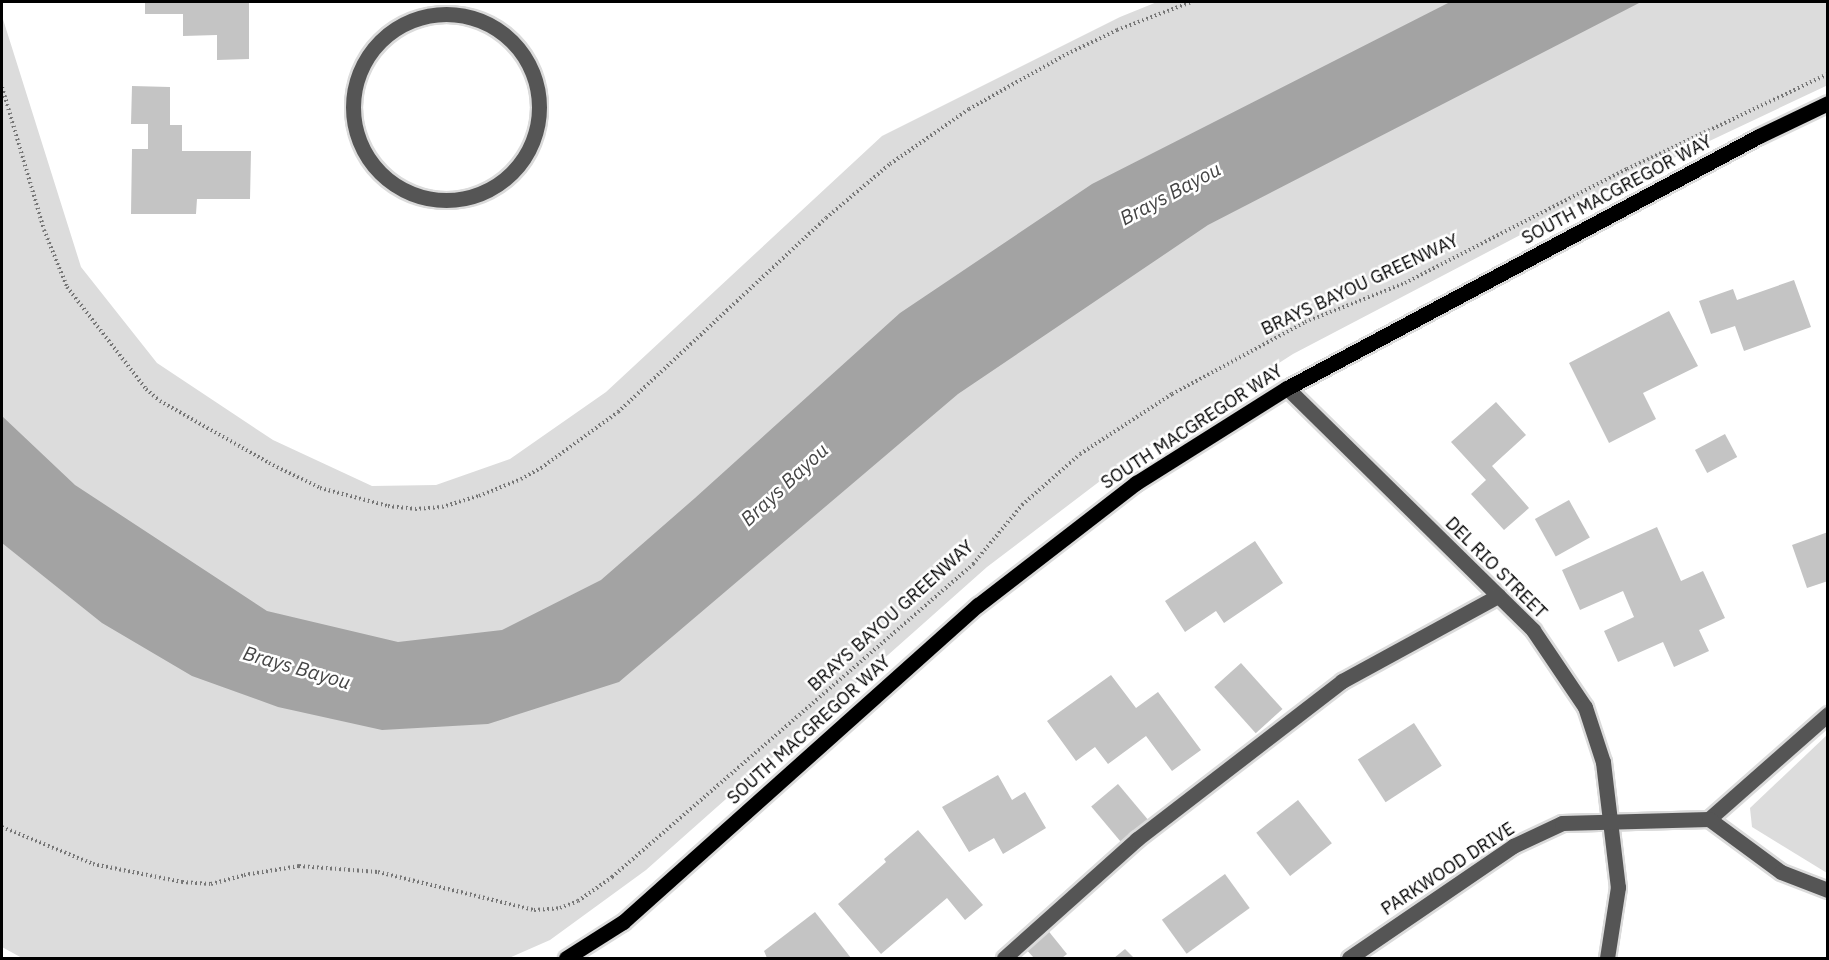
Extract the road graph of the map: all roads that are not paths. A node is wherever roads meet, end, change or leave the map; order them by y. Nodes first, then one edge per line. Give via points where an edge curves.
1 (448, 8) edge
2 (1827, 103) edge
3 (1287, 388) junction
4 (1498, 596) junction
5 (1827, 714) edge
6 (1709, 819) junction
7 (1610, 821) junction
8 (1827, 890) edge
9 (566, 958) edge
10 (1004, 958) edge
11 (1349, 958) edge
12 (1607, 958) edge

1 - 1 street via 393,30 372,50 357,75 352,105 356,133 368,160 389,181 414,195 443,200 472,196 506,177 520,163 534,138 540,109 536,80 523,54 503,33
2 - 3 main road, SOUTH MACGREGOR WAY
3 - 4 street, DEL RIO STREET
3 - 9 main road, SOUTH MACGREGOR WAY via 1136,483 978,605 623,922
4 - 7 street, DEL RIO STREET via 1533,630 1585,707 1603,762
4 - 10 street via 1342,681 1137,839
5 - 6 street
6 - 7 street, PARKWOOD DRIVE
6 - 8 street via 1781,872
7 - 11 street, PARKWOOD DRIVE via 1562,823 1513,846
7 - 12 street, DEL RIO STREET via 1618,887

